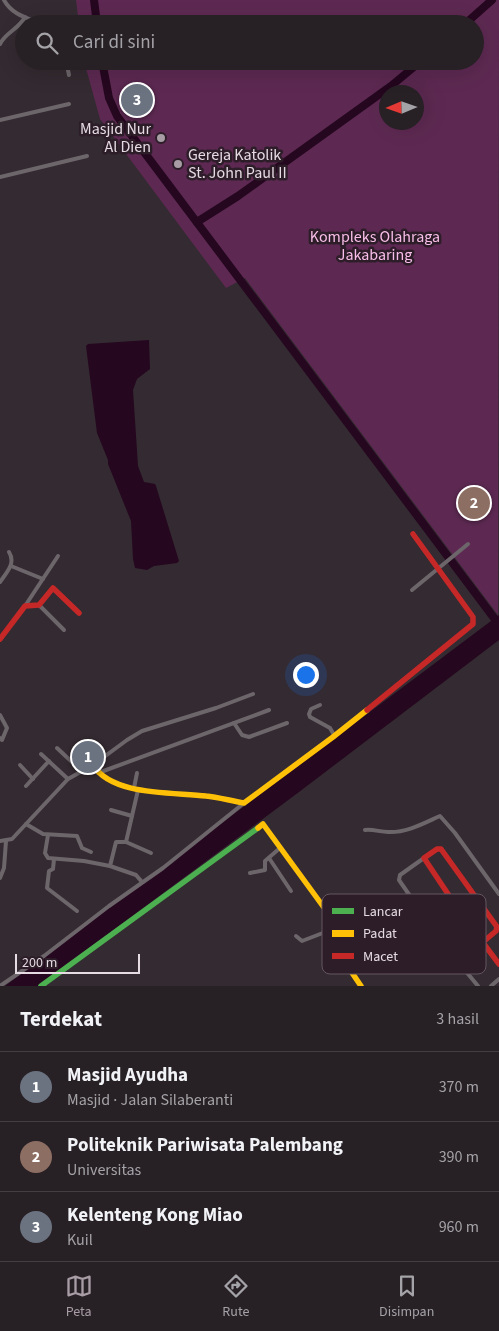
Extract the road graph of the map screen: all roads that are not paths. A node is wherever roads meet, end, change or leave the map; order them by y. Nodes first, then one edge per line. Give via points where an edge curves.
1 (4, 0) edge
2 (22, 15) edge
3 (15, 28) edge
4 (0, 44) edge
5 (68, 70) edge
6 (69, 75) dead end
7 (69, 104) dead end
8 (0, 120) edge
9 (87, 156) dead end
10 (0, 177) edge
11 (413, 534) dead end
12 (468, 544) dead end
13 (9, 552) dead end
14 (58, 556) dead end
15 (11, 566) junction
16 (438, 568) junction
17 (0, 572) edge
18 (5, 575) junction
19 (43, 579) junction
20 (0, 582) edge
21 (412, 590) dead end
22 (39, 605) junction
23 (25, 606) junction
24 (79, 614) dead end
25 (64, 630) dead end
26 (0, 639) edge
27 (253, 694) dead end
28 (320, 705) dead end
29 (269, 710) dead end
30 (0, 715) edge
31 (287, 722) dead end
32 (234, 724) junction
33 (334, 735) junction
34 (1, 740) edge
35 (83, 742) dead end
36 (57, 748) dead end
37 (41, 754) dead end
38 (49, 761) junction
39 (95, 763) junction
40 (20, 765) dead end
41 (80, 772) junction
42 (137, 772) dead end
43 (98, 773) junction
44 (33, 779) junction
45 (68, 779) junction
46 (26, 786) dead end
47 (136, 789) junction
48 (244, 804) junction
49 (112, 810) dead end
50 (132, 816) junction
51 (26, 824) junction
52 (365, 830) dead end
53 (48, 835) junction
54 (0, 841) edge
55 (6, 841) junction
56 (126, 842) junction
57 (280, 848) junction
58 (90, 852) dead end
59 (151, 853) dead end
60 (269, 858) junction
61 (424, 858) junction
62 (54, 859) junction
63 (110, 866) junction
64 (250, 874) dead end
65 (0, 878) edge
66 (142, 882) junction
67 (291, 891) dead end
68 (409, 894) edge
69 (449, 894) edge
70 (473, 894) edge
71 (499, 894) edge
72 (322, 905) edge
73 (77, 910) dead end
74 (486, 912) edge
75 (322, 933) edge
76 (296, 936) dead end
77 (486, 939) edge
78 (486, 946) edge
79 (499, 964) edge
80 (354, 974) edge
81 (468, 974) edge
82 (499, 979) edge
83 (0, 986) edge
84 (41, 986) edge
85 (362, 986) edge
86 (478, 986) edge
87 (491, 986) edge

1 - 2 street via 8,7
3 - 4 street
5 - 6 street
7 - 8 street
9 - 10 street
11 - 16 street
12 - 16 street
13 - 15 street
14 - 19 street
15 - 18 street
15 - 19 street
16 - 21 street
16 - 33 street via 473,617 473,624
17 - 18 street
18 - 20 street
19 - 23 street
22 - 23 street
22 - 24 street via 53,588
22 - 25 street
23 - 26 street
27 - 39 street via 142,731
28 - 33 street via 311,709 310,718 325,724
29 - 32 street
30 - 34 street via 7,726
31 - 32 street via 249,736 242,735
32 - 43 street
33 - 48 street
35 - 39 street
36 - 41 street
37 - 38 street
38 - 44 street
38 - 45 street
39 - 41 street
39 - 43 street
40 - 44 street
41 - 45 street
42 - 47 street
43 - 47 street via 106,780
44 - 46 street
45 - 51 street
47 - 48 street via 208,796
47 - 50 street
48 - 66 street
49 - 50 street
50 - 56 street
51 - 53 street
51 - 55 street
52 - 71 street via 406,830 440,816
53 - 58 street via 77,836 82,848
53 - 62 street via 46,856
54 - 55 street
55 - 65 street
56 - 59 street
56 - 63 street via 115,843
57 - 60 street
57 - 72 street
57 - 84 street via 263,824
60 - 64 street via 265,861 265,870
60 - 67 street
61 - 68 street via 400,875 399,880
61 - 69 street
61 - 70 street via 440,849
62 - 63 street
62 - 73 street via 47,888
63 - 66 street via 136,875
66 - 83 street
74 - 77 street via 497,927
75 - 76 street via 302,941
78 - 79 street
80 - 85 street
81 - 86 street
82 - 87 street

